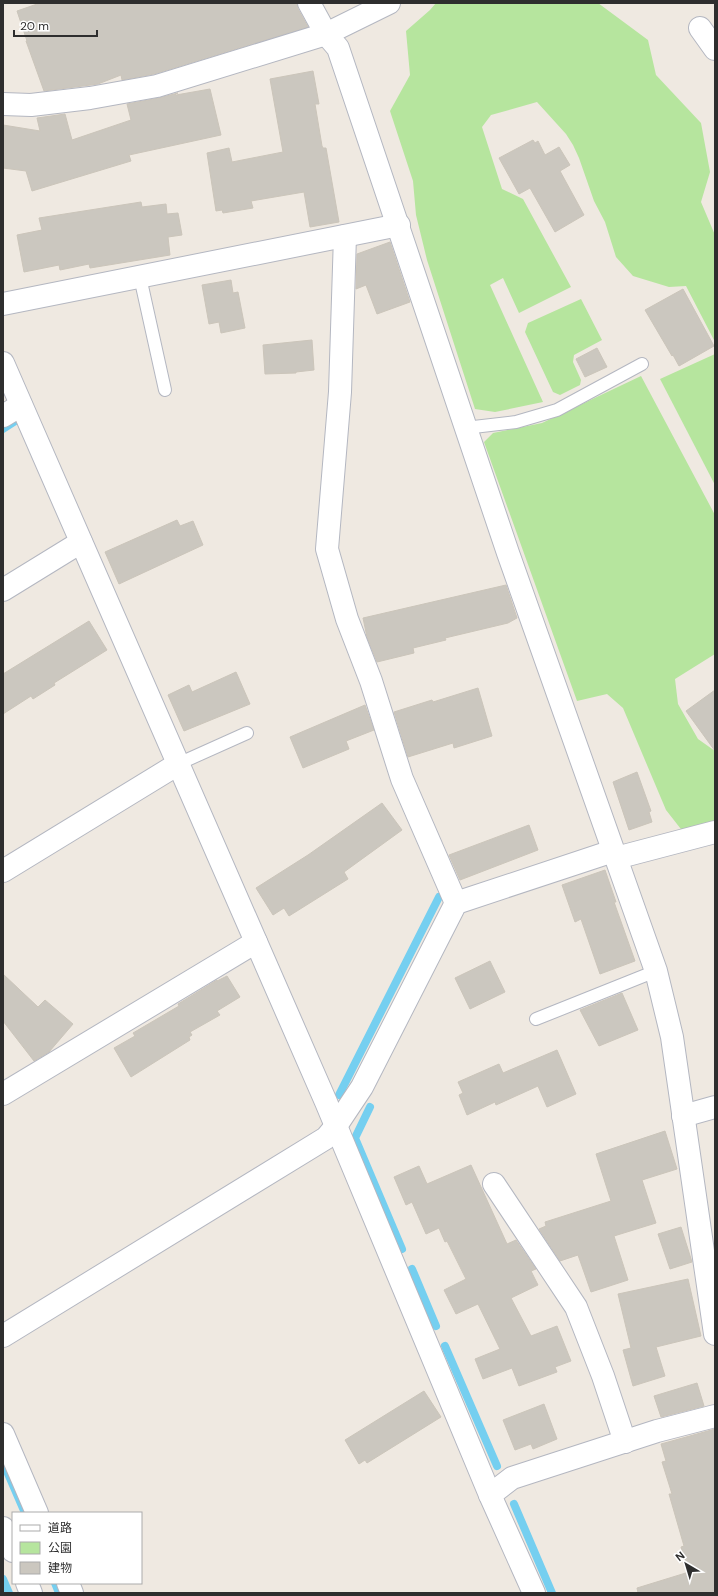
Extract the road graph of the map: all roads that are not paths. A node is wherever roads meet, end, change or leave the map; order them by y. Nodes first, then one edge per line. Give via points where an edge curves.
1 (309, 3) edge
2 (390, 3) edge
3 (700, 28) dead end
4 (326, 34) junction
5 (715, 49) edge
6 (3, 104) edge
7 (399, 225) junction
8 (345, 236) junction
9 (140, 277) junction
10 (3, 304) edge
11 (3, 363) edge
12 (642, 364) dead end
13 (165, 390) dead end
14 (12, 410) edge
15 (465, 428) junction
16 (81, 542) junction
17 (3, 590) edge
18 (247, 732) dead end
19 (178, 764) junction
20 (715, 832) edge
21 (614, 854) junction
22 (3, 871) edge
23 (456, 903) junction
24 (256, 942) junction
25 (656, 972) junction
26 (536, 1019) dead end
27 (3, 1094) edge
28 (715, 1107) edge
29 (683, 1116) junction
30 (336, 1126) junction
31 (494, 1184) dead end
32 (711, 1274) edge
33 (715, 1334) edge
34 (3, 1336) edge
35 (715, 1416) edge
36 (3, 1434) edge
37 (625, 1442) junction
38 (490, 1495) junction
39 (37, 1512) edge
40 (3, 1528) edge
41 (12, 1549) edge
42 (534, 1593) edge

1 - 4 street
2 - 4 street
3 - 5 street
4 - 6 street via 157,86 31,105
4 - 7 street via 338,48
7 - 8 street
7 - 15 street
8 - 9 street
8 - 23 street via 340,392 327,549 347,619 371,681 402,779
9 - 10 street
9 - 13 lane
11 - 14 street
12 - 15 lane via 557,410 516,422
14 - 16 street
15 - 21 street
16 - 17 street
16 - 19 street
18 - 19 lane
19 - 22 street
19 - 24 street
20 - 21 street
21 - 23 street
21 - 25 street
23 - 30 street via 362,1087
24 - 27 street
24 - 30 street
25 - 26 lane
25 - 29 street via 672,1037
28 - 29 street
29 - 32 street
30 - 34 street via 326,1138
30 - 38 street
31 - 37 street via 576,1307
32 - 33 street
35 - 37 street
36 - 39 street
37 - 38 street via 512,1478
38 - 42 street
40 - 41 street

